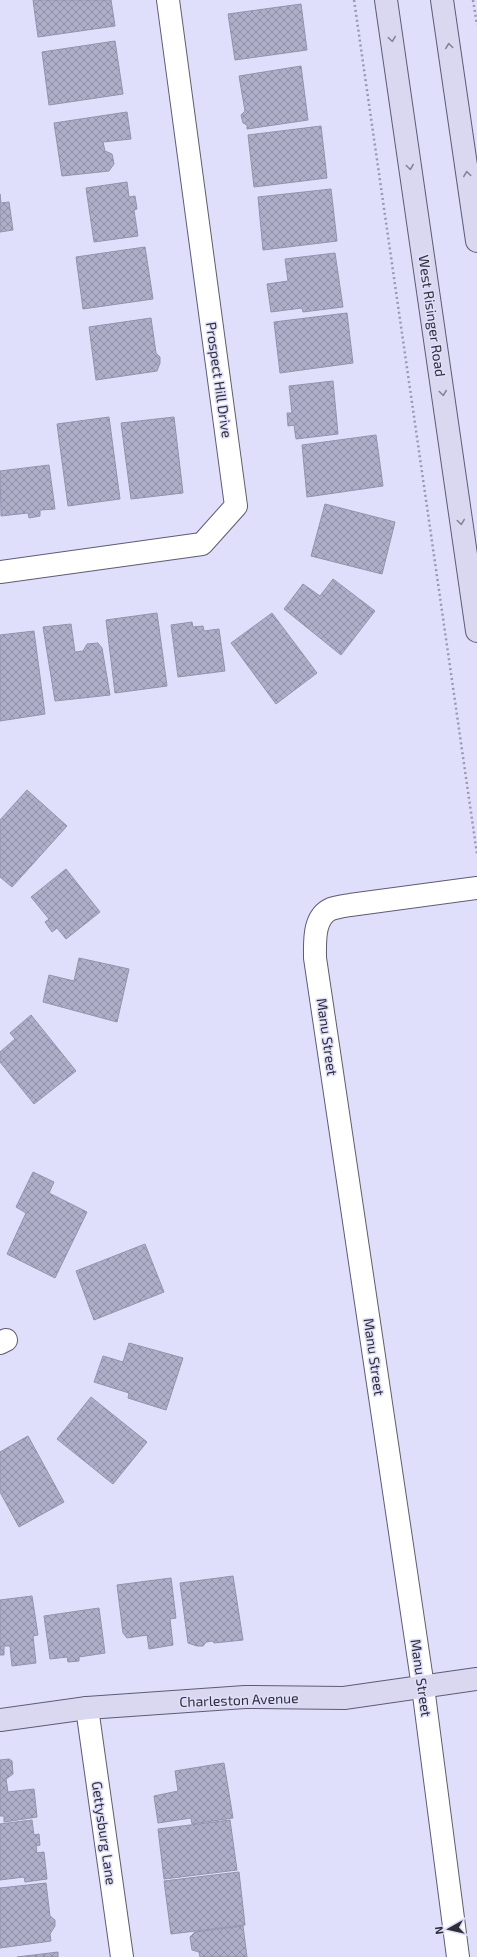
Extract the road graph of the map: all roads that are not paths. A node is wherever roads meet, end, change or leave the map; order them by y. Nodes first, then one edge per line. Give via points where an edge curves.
1 (168, 0) edge
2 (386, 0) edge
3 (442, 0) edge
4 (477, 241) edge
5 (0, 572) edge
6 (477, 631) edge
7 (477, 888) edge
8 (477, 1679) edge
9 (423, 1687) junction
10 (86, 1708) junction
11 (0, 1720) edge
12 (122, 1957) edge
13 (458, 1957) edge

1 - 5 street, Prospect Hill Drive via 236,506 202,544
2 -> 6 main road, West Risinger Road
4 -> 3 main road
7 - 9 street, Manu Street via 330,910 319,921 315,937 316,966
8 - 9 main road, Charleston Avenue
9 - 10 main road, Charleston Avenue via 344,1698 245,1697
9 - 13 street, Manu Street
10 - 11 main road, Charleston Avenue
10 - 12 street, Gettysburg Lane

